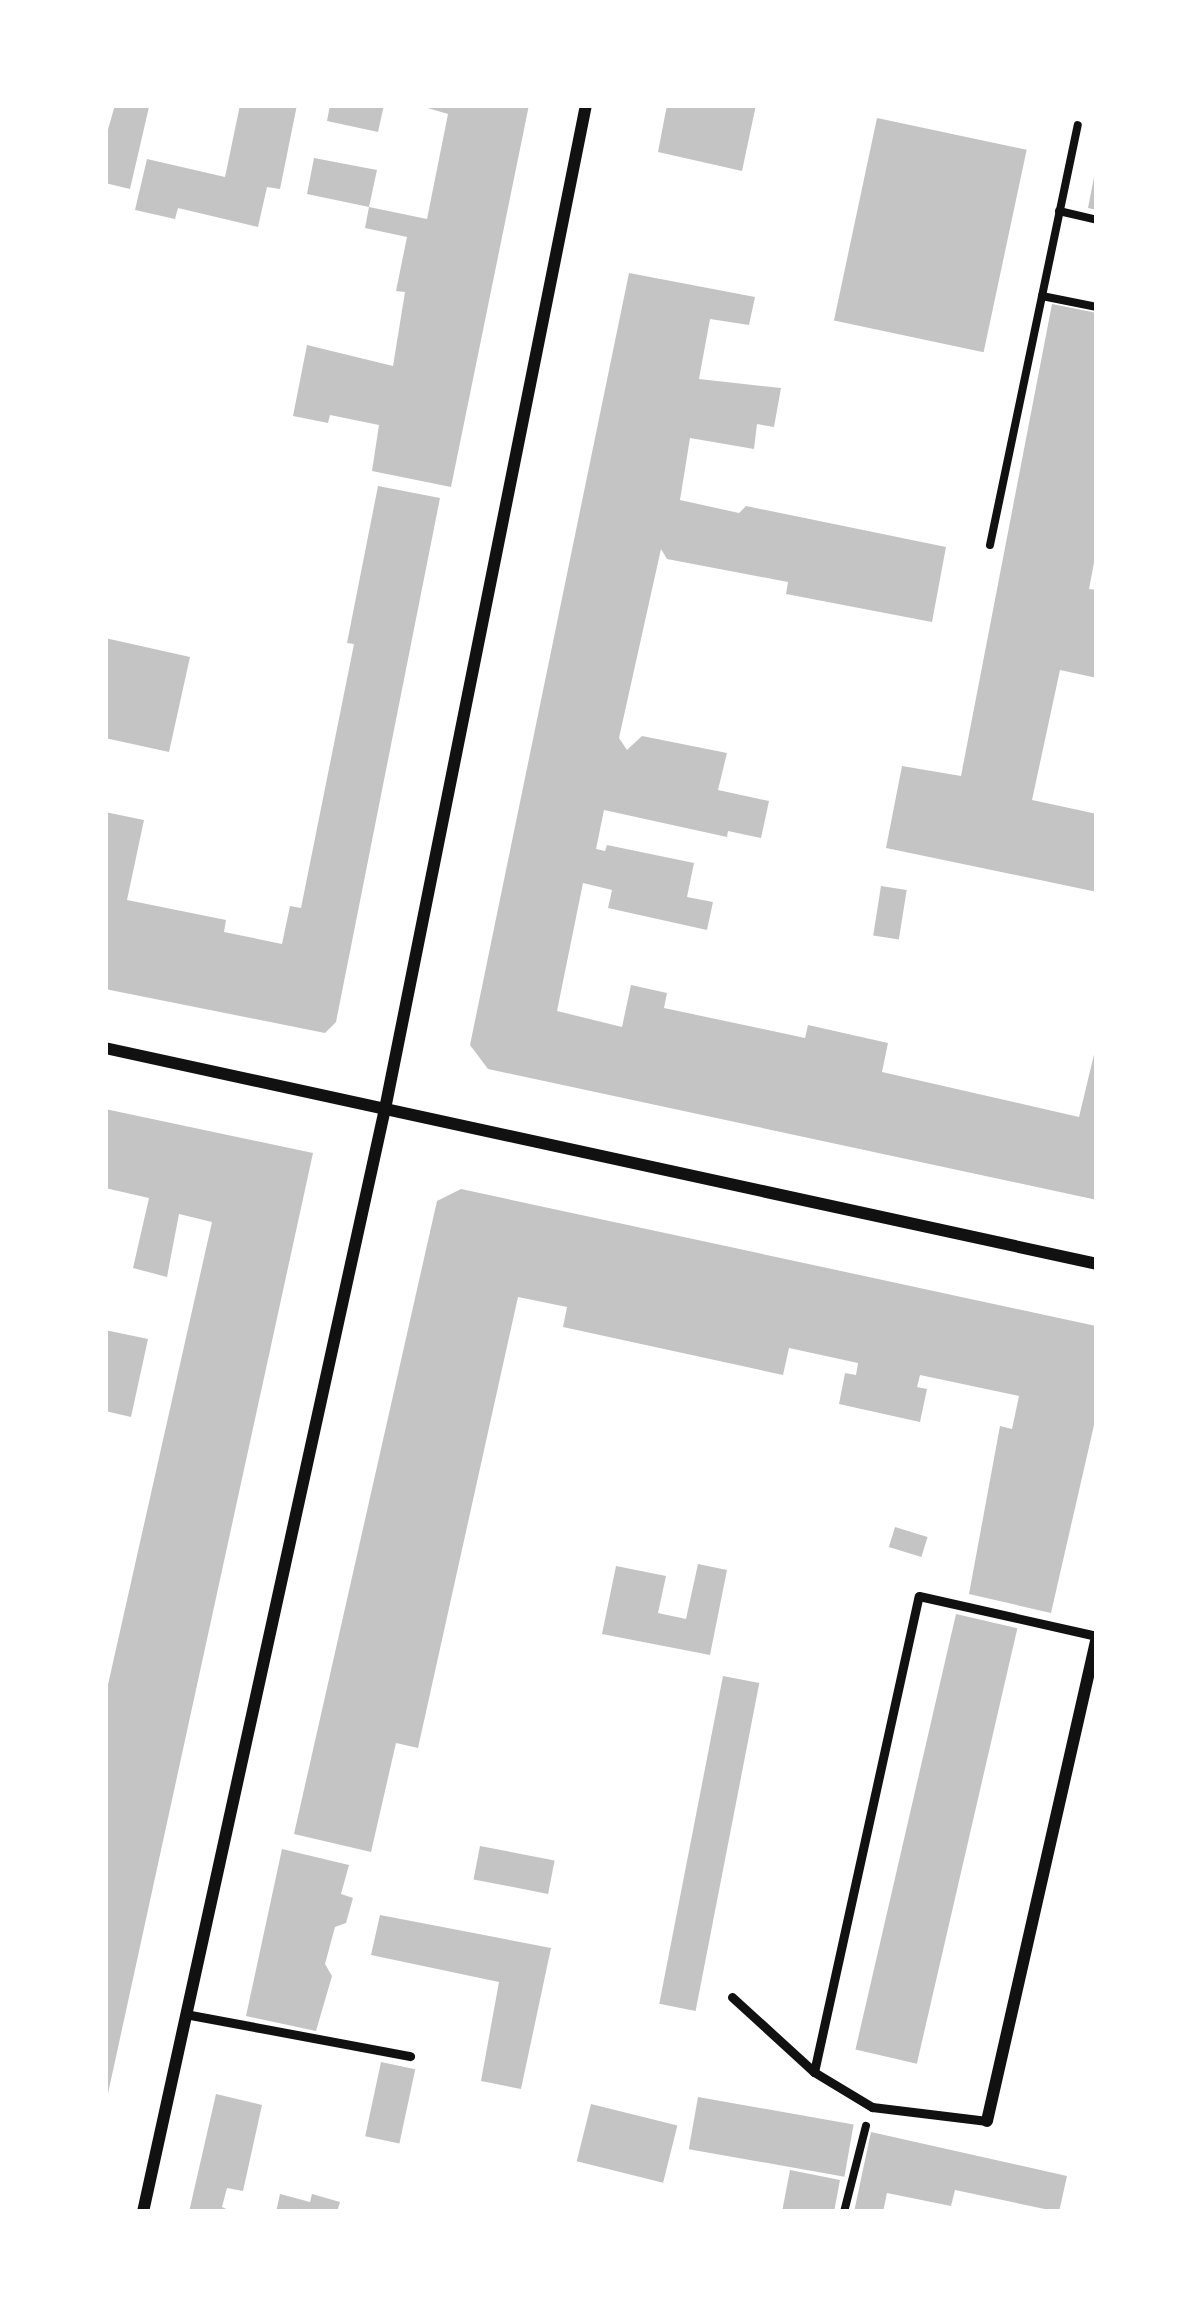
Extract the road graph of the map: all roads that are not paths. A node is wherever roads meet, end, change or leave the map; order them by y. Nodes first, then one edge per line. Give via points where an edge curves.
1 (586, 105) edge
2 (105, 1048) edge
3 (385, 1109) junction
4 (1097, 1264) edge
5 (1097, 1636) edge
6 (732, 1997) dead end
7 (185, 2014) junction
8 (410, 2056) dead end
9 (814, 2072) junction
10 (987, 2121) joint
11 (143, 2212) edge

1 - 3 street
2 - 3 street
3 - 4 street
3 - 7 street
5 - 9 lane via 919,1596
5 - 10 street
6 - 9 lane
7 - 8 lane
7 - 11 street
9 - 10 lane via 872,2108

